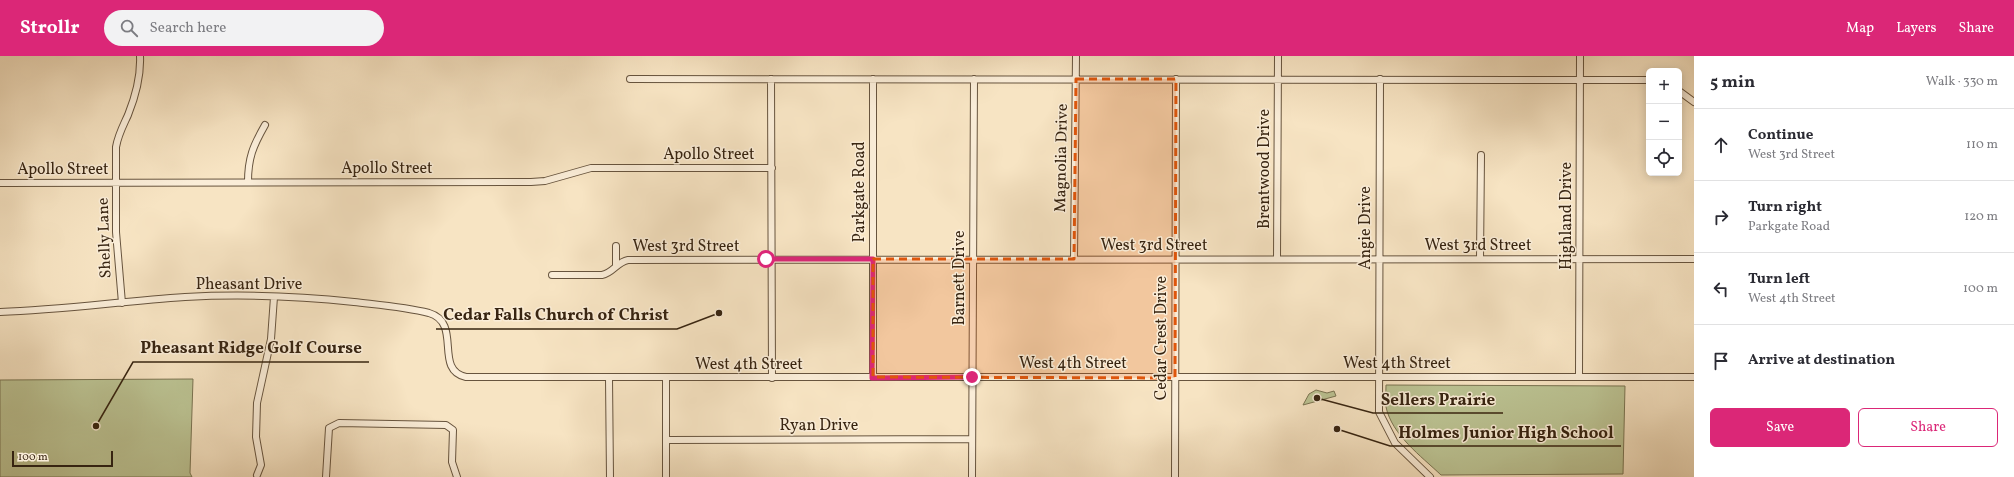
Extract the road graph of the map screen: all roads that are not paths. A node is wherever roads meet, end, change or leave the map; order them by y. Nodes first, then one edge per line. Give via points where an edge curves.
1 (140, 56) edge
2 (1076, 56) edge
3 (1278, 56) edge
4 (1580, 56) edge
5 (630, 79) dead end
6 (772, 79) junction
7 (873, 79) junction
8 (974, 79) junction
9 (1076, 79) junction
10 (1176, 79) junction
11 (1278, 79) junction
12 (1380, 79) junction
13 (1581, 79) junction
14 (1646, 80) edge
15 (1682, 93) edge
16 (1694, 102) edge
17 (264, 125) dead end
18 (1480, 155) dead end
19 (772, 168) junction
20 (248, 182) junction
21 (0, 183) edge
22 (116, 183) junction
23 (616, 246) dead end
24 (772, 259) junction
25 (873, 259) junction
26 (973, 259) junction
27 (1074, 259) junction
28 (1175, 259) junction
29 (1277, 259) junction
30 (1379, 259) junction
31 (1480, 259) junction
32 (1580, 259) junction
33 (1694, 259) edge
34 (616, 266) junction
35 (552, 275) dead end
36 (274, 297) junction
37 (122, 303) junction
38 (0, 312) edge
39 (454, 371) joint
40 (972, 377) junction
41 (1378, 377) junction
42 (1579, 377) junction
43 (1694, 377) edge
44 (609, 378) junction
45 (666, 378) junction
46 (772, 378) junction
47 (872, 378) junction
48 (1175, 378) junction
49 (972, 439) junction
50 (666, 440) junction
51 (257, 475) dead end
52 (326, 477) edge
53 (457, 477) edge
54 (610, 477) edge
55 (666, 477) edge
56 (972, 477) edge
57 (1175, 477) edge
58 (1430, 477) edge

1 - 22 street, Shelly Lane via 138,84 128,115 118,134
2 - 9 street, Magnolia Drive
3 - 11 street, Brentwood Drive
4 - 13 street, Highland Drive
5 - 6 street
6 - 7 street
6 - 19 street
7 - 8 street
7 - 25 street, Parkgate Road
8 - 9 street
8 - 26 street, Barnett Drive
9 - 10 street
9 - 27 street, Magnolia Drive
10 - 11 street
10 - 28 street, Cedar Crest Drive
11 - 12 street
11 - 29 street, Brentwood Drive
12 - 13 street
12 - 30 street, Angie Drive
13 - 14 street
13 - 32 street, Highland Drive
15 - 16 street
17 - 20 street via 250,153
18 - 31 street
19 - 20 street, Apollo Street via 591,168 531,182
19 - 24 street
20 - 22 street, Apollo Street
21 - 22 street, Apollo Street
22 - 37 street, Shelly Lane via 116,232
23 - 34 street, West 3rd Street
24 - 25 street, West 3rd Street
24 - 34 street, West 3rd Street via 628,260 621,261
24 - 46 street
25 - 26 street, West 3rd Street
25 - 47 street, Parkgate Road
26 - 27 street, West 3rd Street
26 - 40 street, Barnett Drive
27 - 28 street, West 3rd Street
28 - 29 street, West 3rd Street
28 - 48 street, Cedar Crest Drive
29 - 30 street, West 3rd Street
30 - 31 street, West 3rd Street
30 - 41 street, Angie Drive
31 - 32 street, West 3rd Street
32 - 33 street, West 3rd Street
32 - 42 street, Highland Drive
34 - 35 street, West 3rd Street via 602,276
36 - 37 street, Pheasant Drive via 185,298
36 - 39 street, Pheasant Drive via 376,305 420,311 436,316 446,329 449,363
36 - 51 street via 271,339 257,403 256,437 261,465
37 - 38 street, Pheasant Drive
39 - 44 street, West 4th Street via 466,377
40 - 47 street, West 4th Street
40 - 48 street, West 4th Street
40 - 49 street, Barnett Drive
41 - 42 street, West 4th Street
41 - 48 street, West 4th Street
41 - 58 street, Angie Drive via 1380,412 1390,435
42 - 43 street, West 4th Street
44 - 45 street, West 4th Street
44 - 54 street
45 - 46 street, West 4th Street
45 - 50 street
46 - 47 street, West 4th Street
48 - 57 street, Cedar Crest Drive
49 - 50 street, Ryan Drive
49 - 56 street, Barnett Drive
50 - 55 street
52 - 53 street via 329,428 339,423 446,425 453,430 452,462

